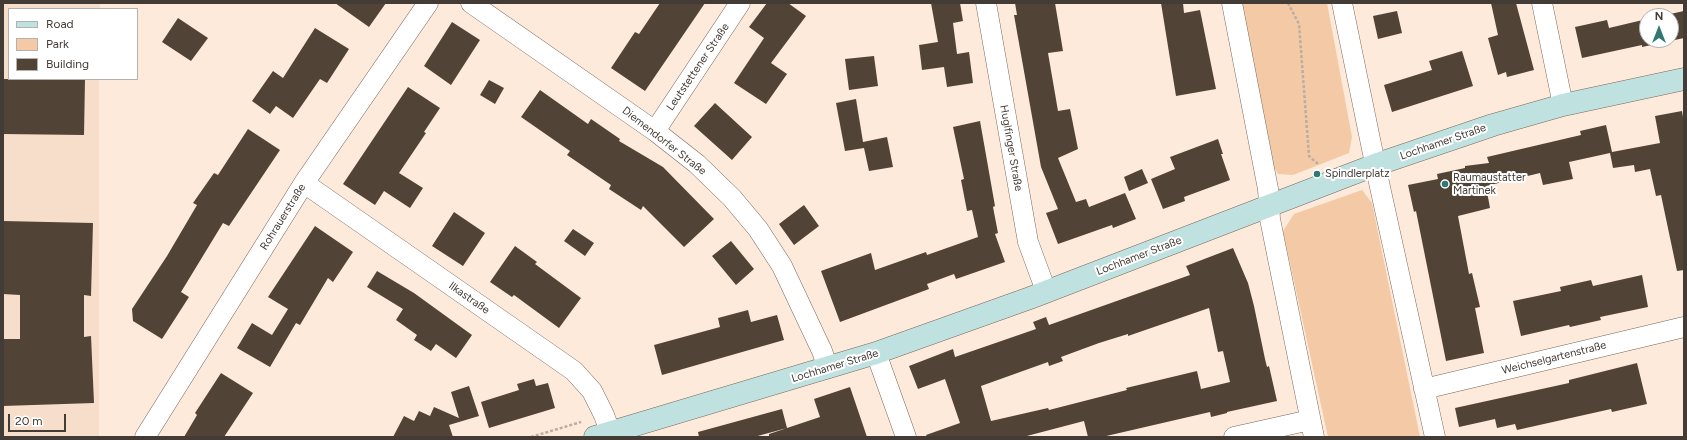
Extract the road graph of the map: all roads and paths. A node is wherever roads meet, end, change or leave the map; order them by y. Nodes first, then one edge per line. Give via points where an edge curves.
1 (428, 3) edge
2 (471, 3) edge
3 (740, 3) edge
4 (986, 3) edge
5 (1232, 3) edge
6 (1288, 3) edge
7 (1342, 3) edge
8 (1542, 3) edge
9 (1684, 79) edge
10 (1563, 104) junction
11 (655, 132) junction
12 (1375, 164) junction
13 (1320, 168) dead end
14 (304, 183) junction
15 (1269, 205) junction
16 (1046, 291) junction
17 (1684, 327) edge
18 (876, 353) junction
19 (828, 368) junction
20 (1424, 389) junction
21 (1312, 429) edge
22 (606, 436) edge
23 (145, 437) edge
24 (906, 437) edge
25 (1234, 437) edge
26 (1435, 437) edge

1 - 14 street, Rohrauerstraße
2 - 11 street, Diemendorfer Straße
3 - 11 street, Leutstettener Straße
4 - 16 street, Huglfinger Straße via 1028,242
5 - 15 street
6 - 13 path via 1299,24 1309,156 1317,161
7 - 12 street
8 - 10 street
9 - 10 main road, Lochhamer Straße
10 - 12 main road, Lochhamer Straße
11 - 19 street, Diemendorfer Straße via 697,164 732,198 758,229 782,266
12 - 15 main road, Lochhamer Straße
12 - 20 street
14 - 22 street, Ilkastraße via 574,371 592,391 604,415
14 - 23 street, Rohrauerstraße
15 - 16 main road, Lochhamer Straße
15 - 21 street
16 - 18 main road, Lochhamer Straße
17 - 20 street, Weichselgartenstraße
18 - 19 main road, Lochhamer Straße
18 - 24 street
19 - 22 main road, Lochhamer Straße
20 - 26 street
21 - 25 street

